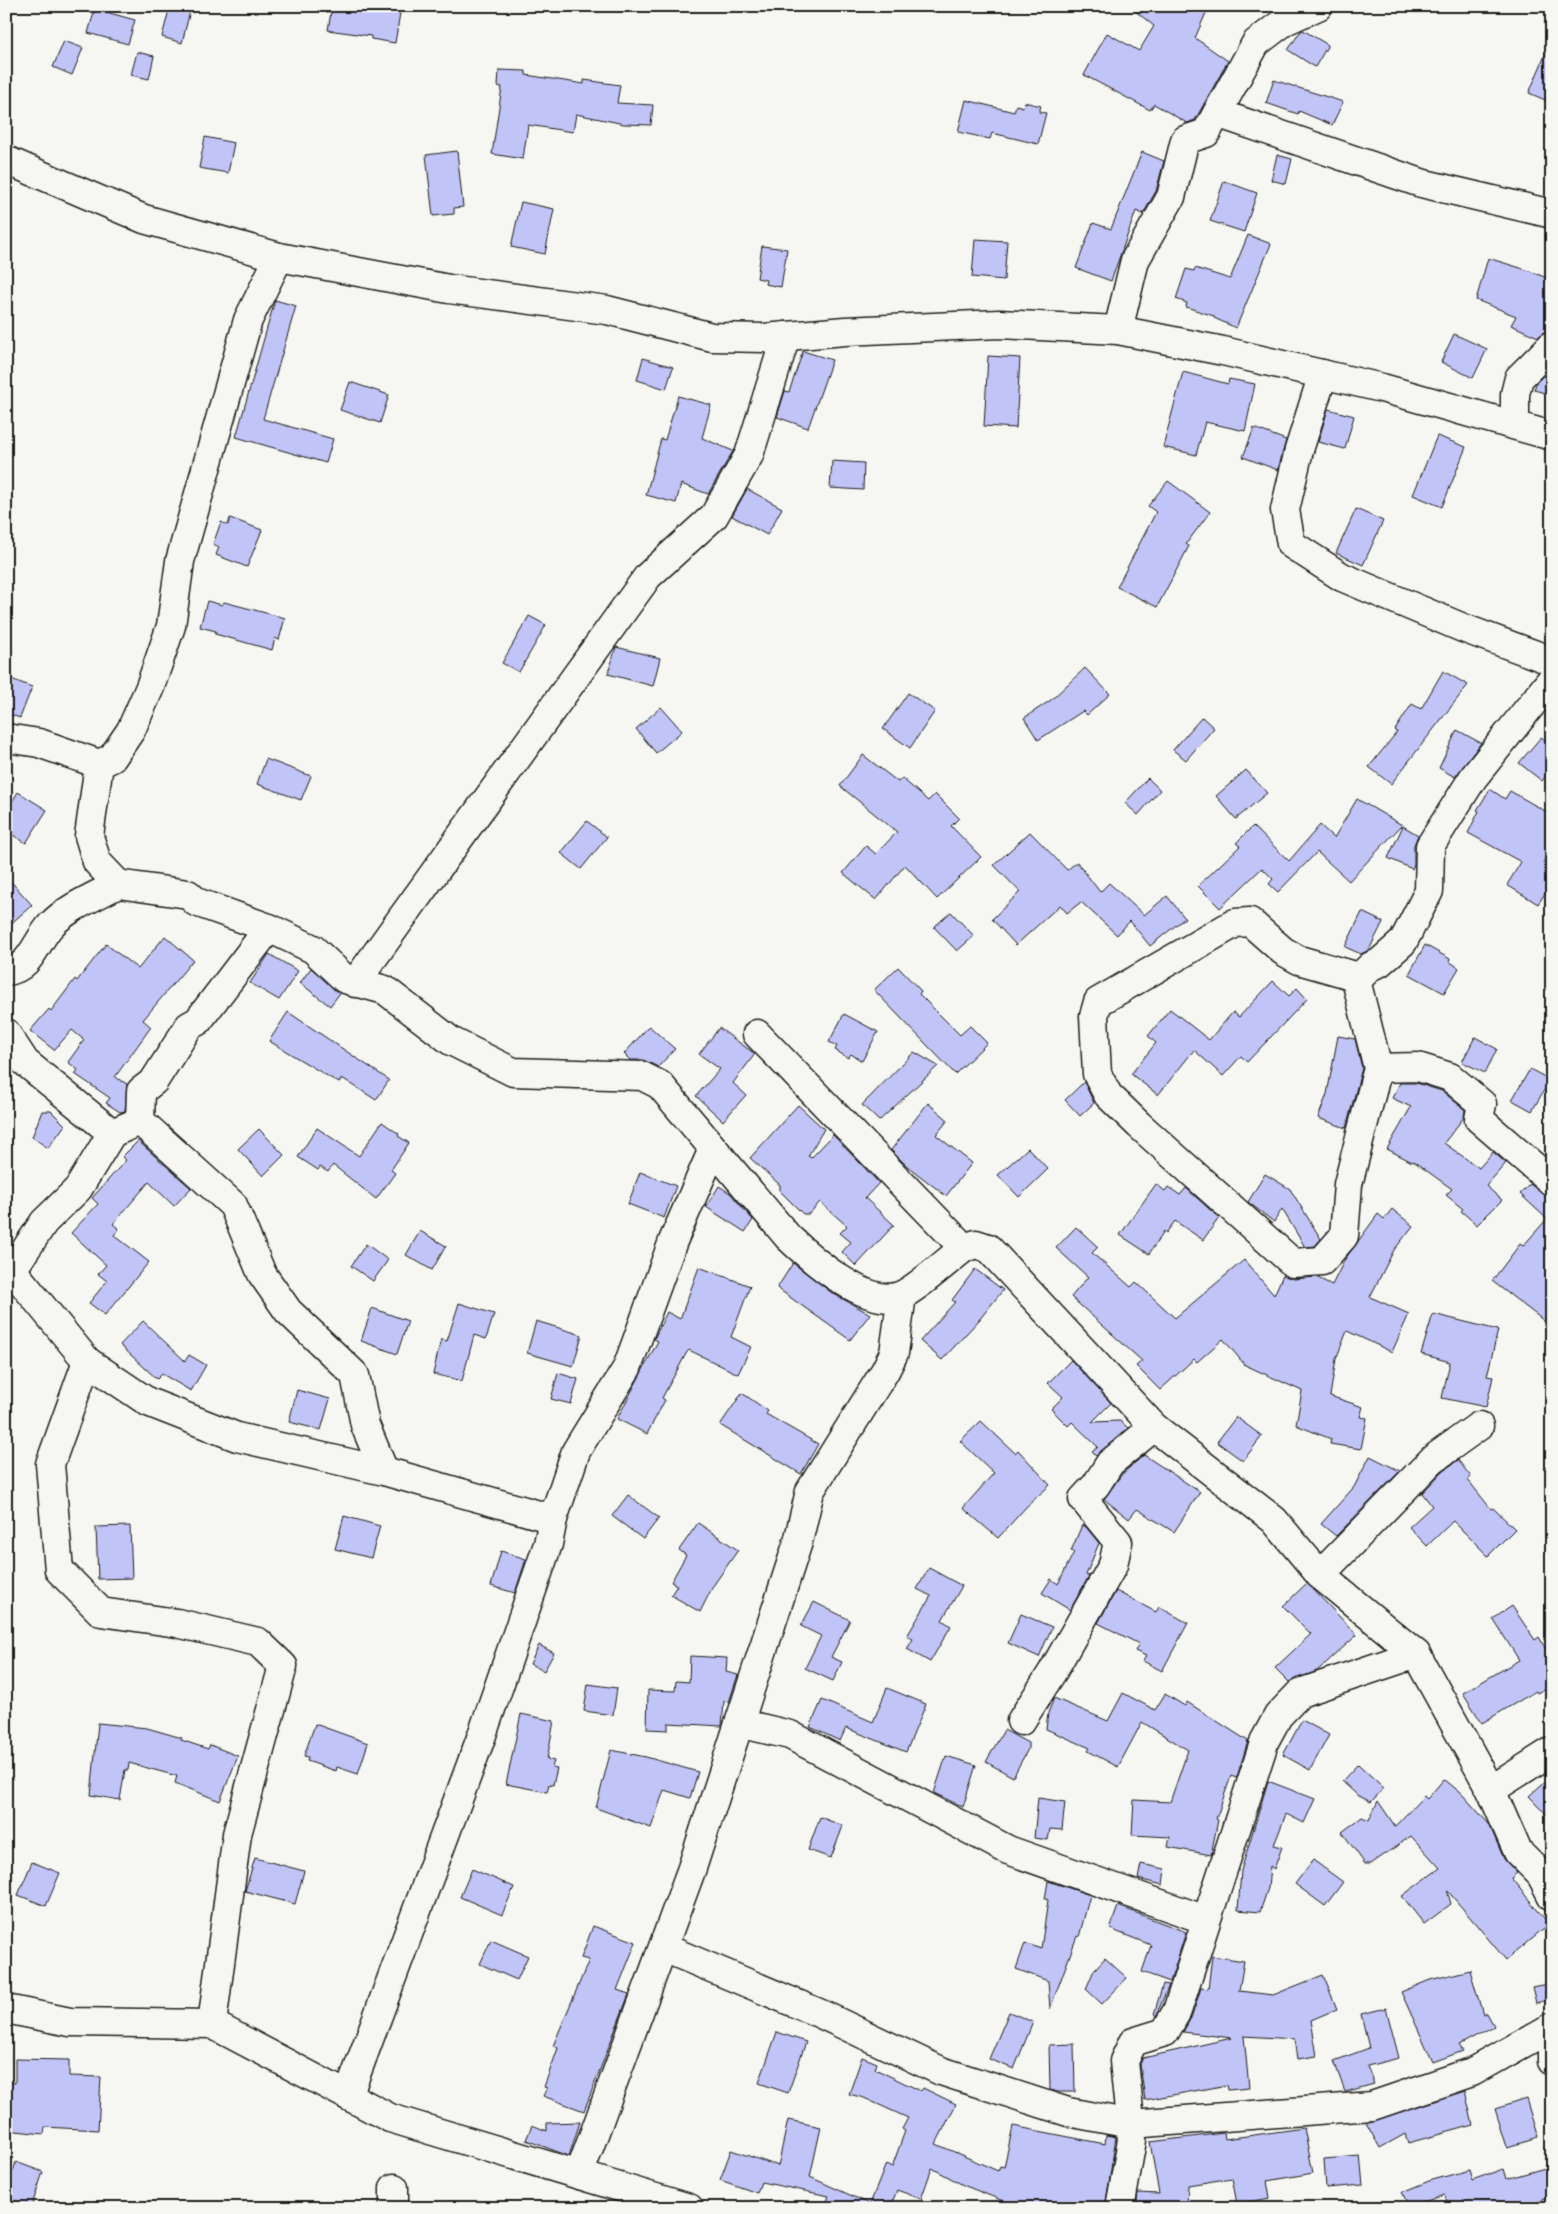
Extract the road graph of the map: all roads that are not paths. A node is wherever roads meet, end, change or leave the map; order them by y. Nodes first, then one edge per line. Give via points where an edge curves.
1 (1315, 7) edge
2 (1217, 114) junction
3 (6, 160) edge
4 (1552, 214) edge
5 (279, 257) junction
6 (1118, 330) junction
7 (786, 336) junction
8 (1552, 345) edge
9 (1323, 374) junction
10 (1515, 425) junction
11 (1552, 436) edge
12 (1552, 661) edge
13 (1552, 679) edge
14 (6, 738) edge
15 (99, 764) junction
16 (118, 884) junction
17 (268, 928) junction
18 (6, 971) edge
19 (1355, 976) junction
20 (354, 983) junction
21 (6, 1033) edge
22 (758, 1034) dead end
23 (1378, 1068) junction
24 (140, 1121) junction
25 (112, 1133) junction
26 (713, 1149) junction
27 (1552, 1182) edge
28 (964, 1248) junction
29 (9, 1268) edge
30 (902, 1295) junction
31 (87, 1361) junction
32 (1479, 1426) dead end
33 (1154, 1427) junction
34 (384, 1471) junction
35 (553, 1519) junction
36 (1320, 1575) junction
37 (1416, 1654) junction
38 (1021, 1721) dead end
39 (739, 1724) junction
40 (1552, 1750) edge
41 (1491, 1790) junction
42 (1552, 1896) edge
43 (1206, 1920) junction
44 (664, 1948) junction
45 (6, 2009) edge
46 (212, 2024) junction
47 (1552, 2027) edge
48 (1552, 2052) edge
49 (1552, 2061) edge
50 (348, 2096) junction
51 (1131, 2124) junction
52 (579, 2175) junction
53 (689, 2208) edge
54 (1120, 2208) edge

1 - 2 street via 1285,21 1256,43
2 - 4 street via 1421,183
2 - 6 street via 1206,133 1185,140 1171,196 1135,260
3 - 5 street via 144,218
5 - 7 street via 449,289 607,310 712,337
5 - 15 street via 248,320 180,561 171,626 150,687 130,730 112,758
6 - 7 street via 999,324 845,330
6 - 9 street
7 - 20 street via 749,455 714,516 648,576
8 - 10 street via 1519,378
9 - 10 street
9 - 12 street via 1299,450 1285,510 1291,544 1342,577
10 - 11 street
13 - 19 street via 1473,778 1430,846 1429,891 1402,942 1362,975
14 - 15 street via 39,743
15 - 16 street via 89,836 97,862
16 - 17 street via 188,894 196,902
16 - 18 street via 60,916 27,961 20,968
17 - 20 street via 313,948 344,979
17 - 24 street via 198,1021 189,1026 154,1081 141,1091
19 - 23 street
19 - 23 street via 1299,960 1283,951 1250,922 1235,923 1098,1002 1094,1016 1097,1074 1108,1095 1139,1125 1293,1263 1322,1261 1344,1236 1348,1184
20 - 26 street via 385,990 451,1041 513,1072 642,1076 660,1086
21 - 25 street via 24,1062
22 - 28 street
23 - 27 street via 1418,1066 1450,1078 1482,1104 1479,1119
24 - 25 street
24 - 34 street via 233,1205 262,1274 288,1311 355,1375 365,1425
25 - 29 street via 78,1189 44,1222
26 - 30 street via 806,1255 864,1294 884,1298
26 - 35 street via 673,1240 627,1368 576,1451
28 - 30 street
28 - 33 street via 976,1244 988,1248
29 - 31 street
30 - 39 street via 894,1353 810,1491 798,1542
31 - 34 street via 148,1402 237,1437
31 - 46 street via 50,1464 58,1570 101,1612 177,1623 258,1642 283,1666 237,1834
32 - 36 street via 1433,1458
33 - 36 street via 1274,1520
33 - 38 street via 1110,1463 1083,1499 1118,1542 1113,1565
34 - 35 street
35 - 50 street via 548,1544 482,1735
36 - 37 street
37 - 41 street
37 - 43 street via 1300,1693 1278,1716 1265,1740
39 - 43 street via 790,1735 1008,1850
39 - 44 street
40 - 41 street
41 - 42 street via 1518,1852 1541,1875
43 - 51 street via 1177,2011 1165,2032 1133,2042 1124,2061
44 - 51 street via 821,2014 941,2071 1068,2112
44 - 52 street
45 - 46 street via 70,2022
46 - 50 street
47 - 51 street via 1472,2072 1372,2106
48 - 49 street
50 - 52 street via 390,2118
51 - 54 street via 1132,2140
52 - 53 street

